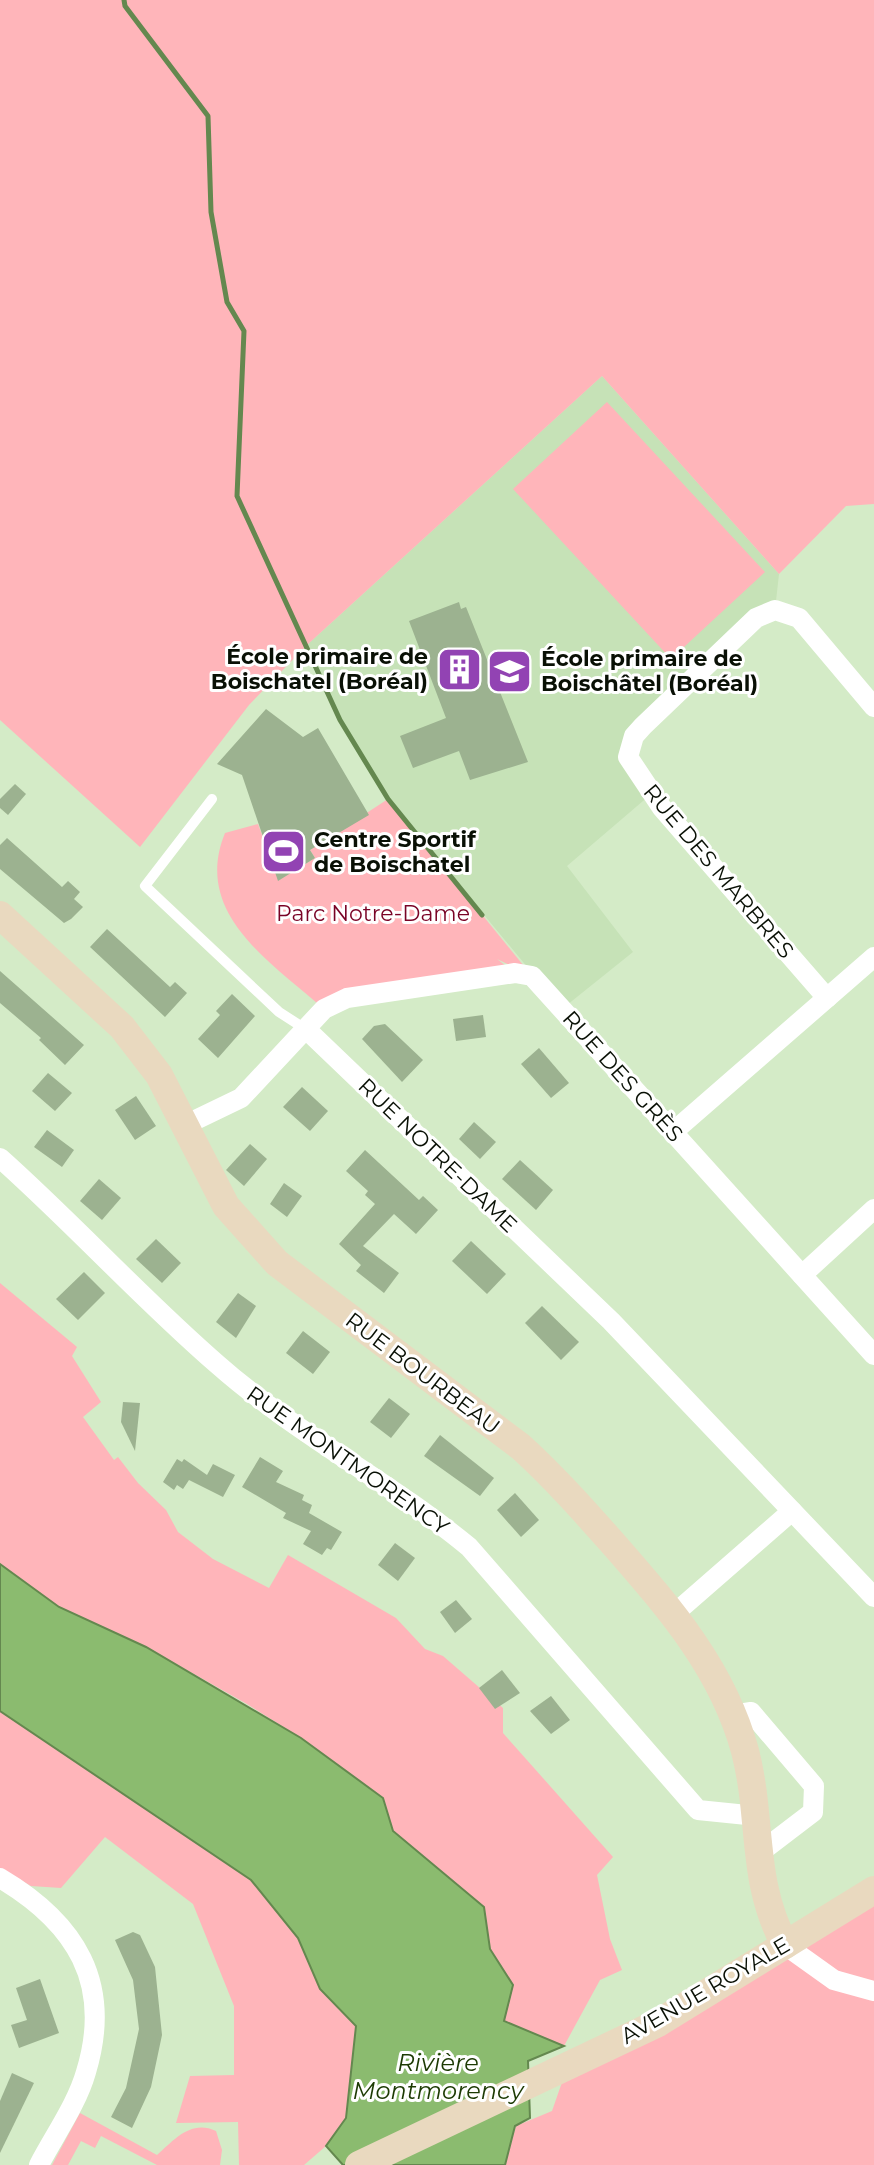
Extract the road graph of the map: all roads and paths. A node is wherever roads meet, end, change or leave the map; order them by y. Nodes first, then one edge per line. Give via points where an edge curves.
1 (874, 707) edge
2 (212, 799) dead end
3 (0, 915) edge
4 (874, 957) edge
5 (827, 998) junction
6 (307, 1030) junction
7 (185, 1125) junction
8 (673, 1132) junction
9 (0, 1158) edge
10 (874, 1209) edge
11 (802, 1275) junction
12 (874, 1355) edge
13 (792, 1511) junction
14 (874, 1597) edge
15 (674, 1614) junction
16 (732, 1715) junction
17 (757, 1816) junction
18 (758, 1854) junction
19 (0, 1878) edge
20 (874, 1890) edge
21 (785, 1945) junction
22 (874, 1991) edge
23 (39, 2165) edge
24 (359, 2165) edge

1 - 5 street, RUE DES MARBRES via 799,618 775,610 756,618 643,726 628,757 662,808
2 - 6 lane via 145,886 279,1012
3 - 7 street via 122,1027 159,1075
4 - 5 street
5 - 8 street
6 - 7 street via 241,1098
6 - 8 street, RUE DES GRÈS via 324,1009 347,998 504,974 532,976
6 - 13 street, RUE NOTRE-DAME via 611,1321
7 - 15 street, RUE BOURBEAU via 226,1206 277,1263 521,1447 556,1479
8 - 11 street, RUE DES GRÈS
9 - 17 street, RUE MONTMORENCY via 215,1363 469,1547 698,1810
10 - 11 street
11 - 12 street, RUE DES GRÈS
13 - 14 street, RUE NOTRE-DAME
13 - 15 street
15 - 16 street, RUE BOURBEAU via 720,1683
16 - 17 street, RUE BOURBEAU
16 - 18 street via 751,1712 814,1786 813,1812
17 - 18 street, RUE BOURBEAU
18 - 21 street, RUE BOURBEAU via 771,1919
19 - 23 street via 29,1895 67,1932 90,1971 97,2016 86,2074
20 - 21 street, AVENUE ROYALE
21 - 22 street, RUE BOURBEAU via 834,1980
21 - 24 street, AVENUE ROYALE via 658,2023

